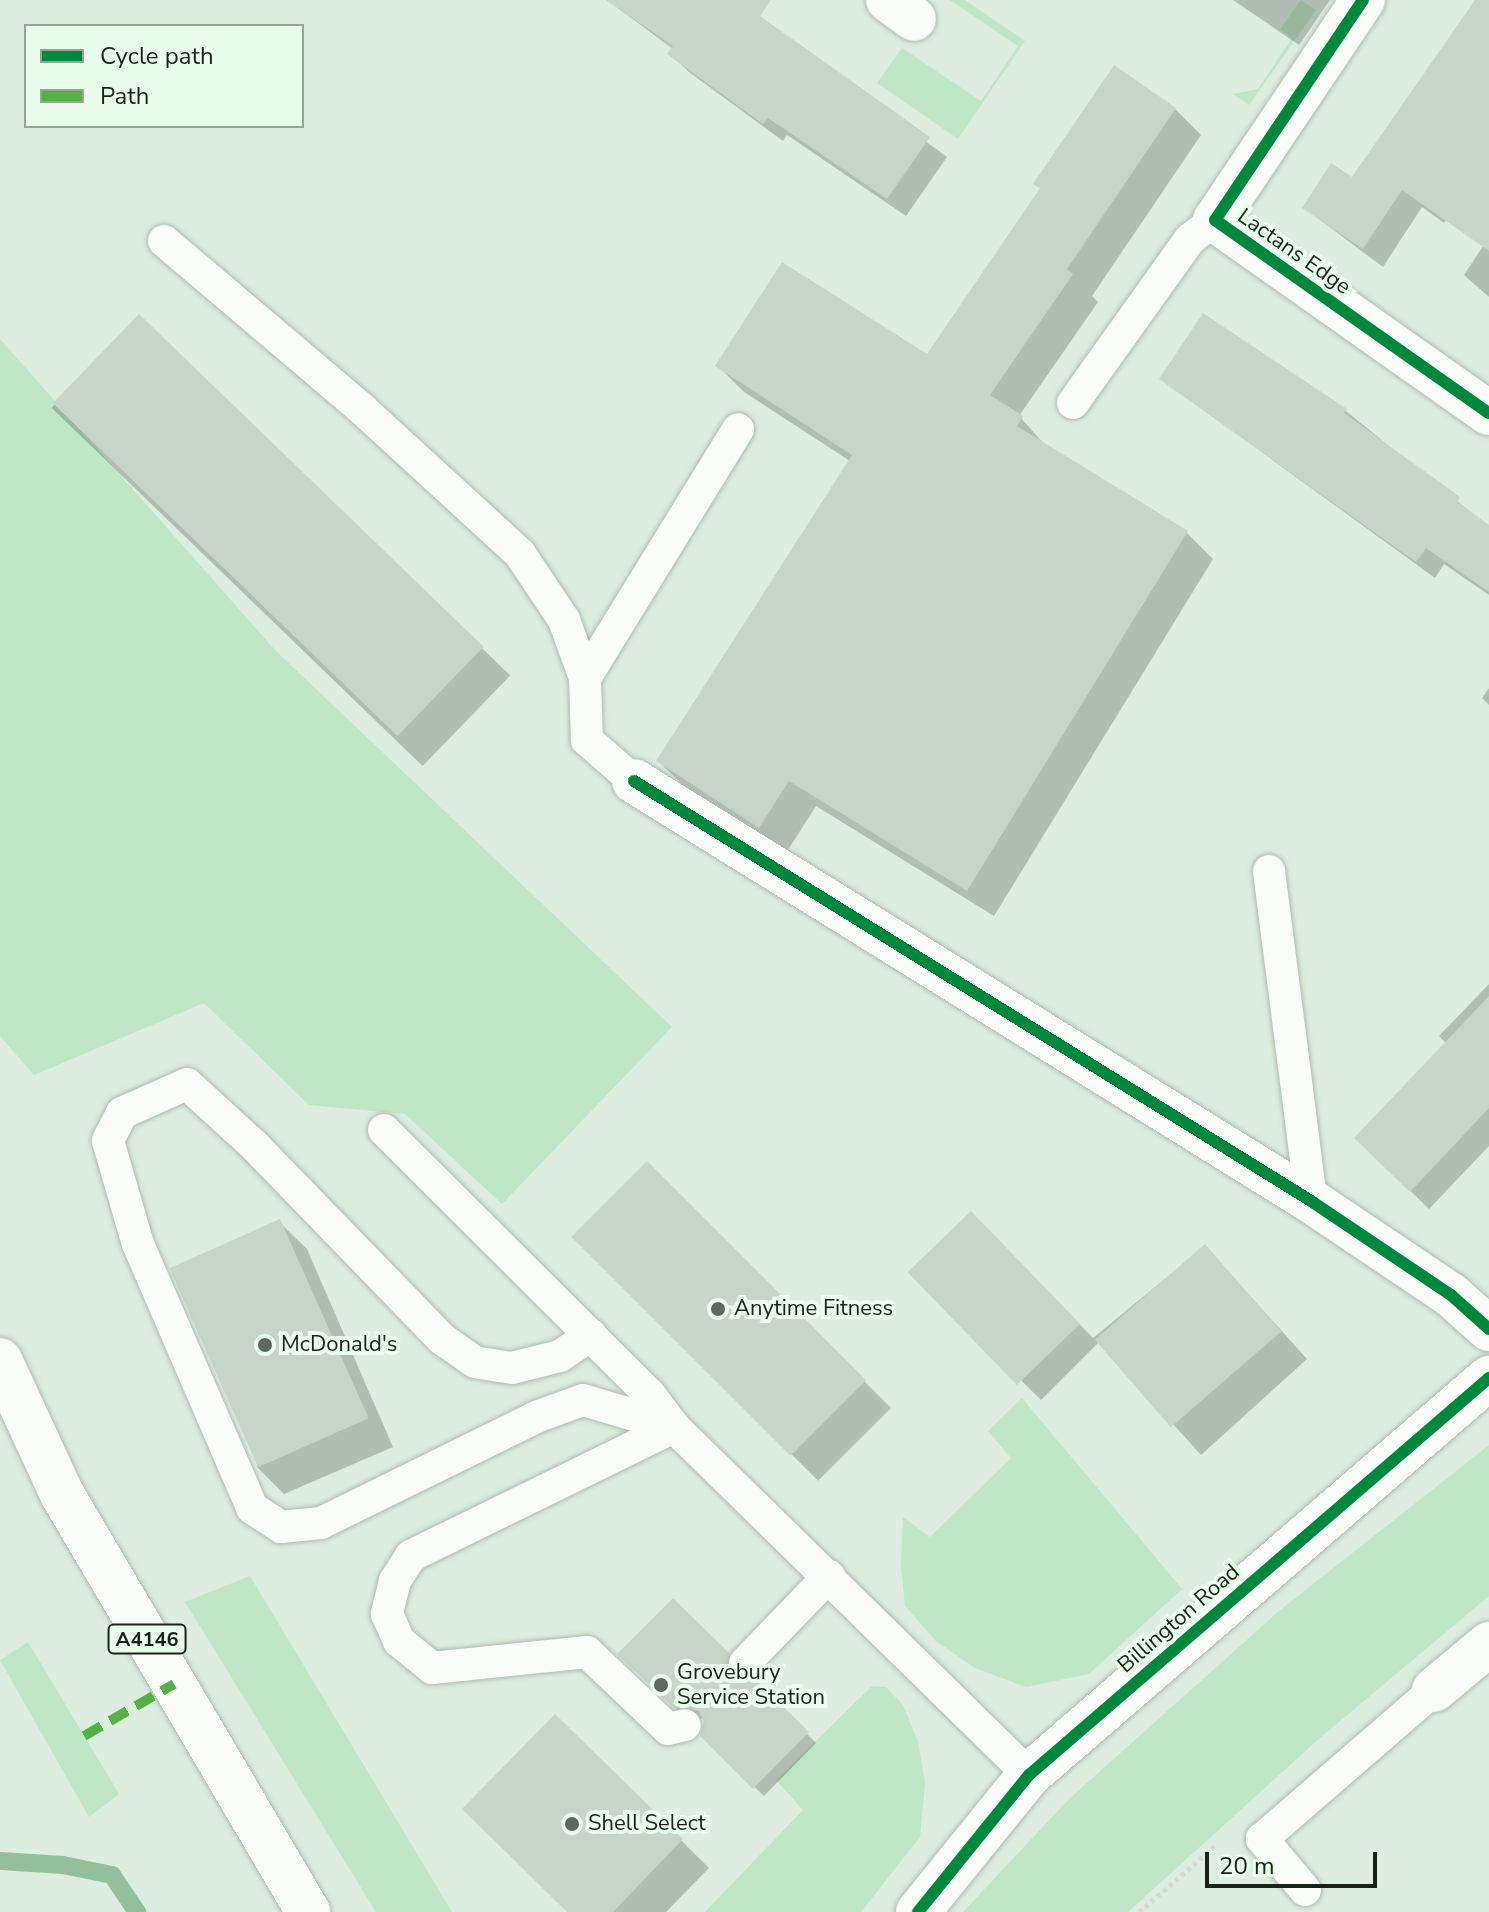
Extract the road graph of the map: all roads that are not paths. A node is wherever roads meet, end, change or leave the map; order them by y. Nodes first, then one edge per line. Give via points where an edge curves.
1 (1363, 0) edge
2 (1215, 220) junction
3 (164, 241) dead end
4 (1073, 403) dead end
5 (1489, 413) edge
6 (738, 429) dead end
7 (585, 678) junction
8 (634, 781) joint
9 (1269, 871) dead end
10 (384, 1130) dead end
11 (1311, 1201) junction
12 (1489, 1329) edge
13 (591, 1335) junction
14 (0, 1360) edge
15 (1489, 1378) edge
16 (674, 1427) junction
17 (829, 1576) junction
18 (1489, 1644) edge
19 (745, 1663) dead end
20 (1434, 1690) joint
21 (685, 1725) dead end
22 (1029, 1775) junction
23 (1305, 1890) dead end
24 (308, 1912) edge
25 (918, 1912) edge

1 - 2 main road, Lactans Edge
2 - 4 lane via 1190,239
2 - 5 main road, Lactans Edge
3 - 7 lane via 362,409 520,554 564,620
6 - 7 lane
7 - 8 lane via 587,740
8 - 11 main road
9 - 11 lane
10 - 13 lane
11 - 12 main road via 1451,1295
13 - 16 lane
13 - 16 lane via 560,1356 512,1368 475,1362 442,1339 256,1147 187,1084 122,1113 108,1141 138,1244 252,1508 281,1527 321,1523 536,1417 583,1400
14 - 24 main road, A4146 via 62,1494
15 - 22 main road, Billington Road
16 - 17 lane
16 - 21 lane via 411,1556 395,1581 387,1614 399,1641 432,1668 587,1652 668,1729
17 - 19 lane
17 - 22 lane
18 - 20 main road
20 - 23 lane via 1262,1839
22 - 25 main road, Billington Road

